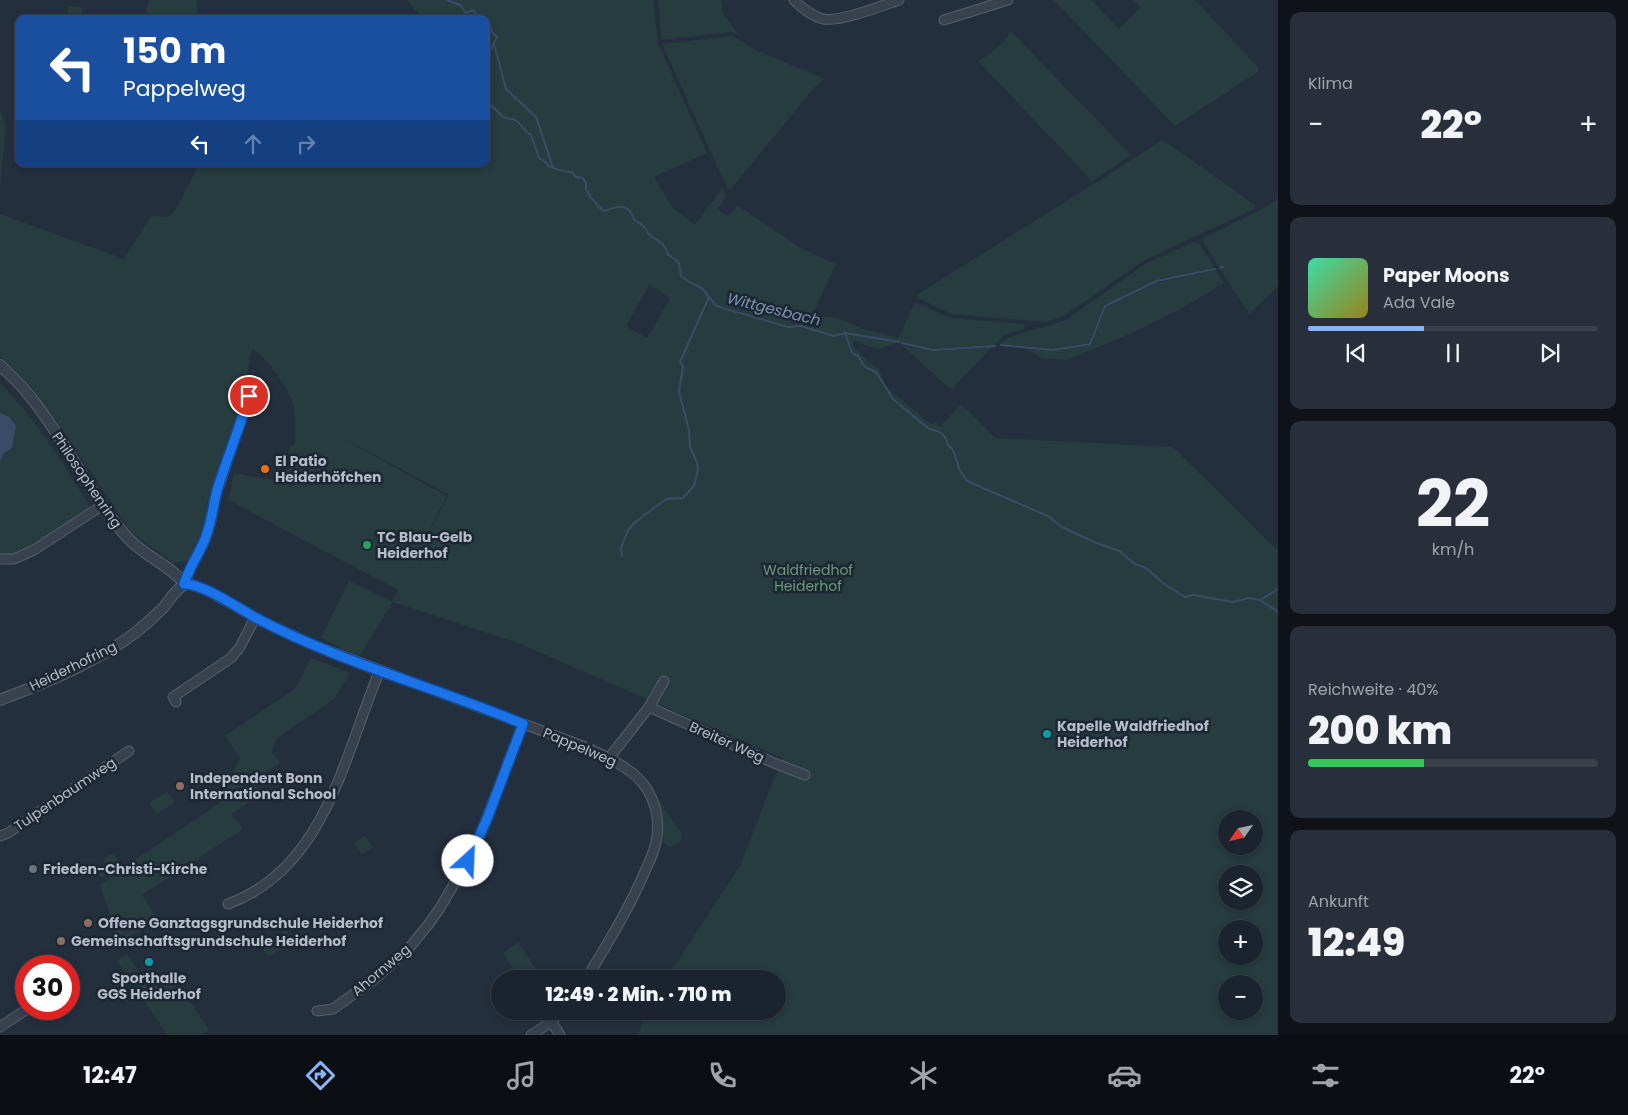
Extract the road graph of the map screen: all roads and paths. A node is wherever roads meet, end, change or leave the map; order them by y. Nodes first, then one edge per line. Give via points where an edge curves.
1 (794, 0) edge
2 (899, 0) edge
3 (1008, 0) edge
4 (944, 20) dead end
5 (0, 365) edge
6 (249, 396) dead end
7 (103, 505) junction
8 (0, 558) edge
9 (184, 584) junction
10 (255, 618) junction
11 (380, 670) junction
12 (664, 681) dead end
13 (0, 700) edge
14 (176, 702) dead end
15 (649, 707) junction
16 (523, 724) junction
17 (129, 750) dead end
18 (609, 758) junction
19 (805, 775) dead end
20 (0, 836) edge
21 (228, 904) dead end
22 (591, 970) edge
23 (317, 1011) dead end
24 (15, 1017) edge
25 (551, 1022) joint
26 (0, 1027) edge
27 (531, 1035) edge
28 (560, 1035) edge

1 - 2 street via 801,8 825,19 845,17
3 - 4 street
5 - 7 street, Philosophenring via 24,389
6 - 9 street via 224,468 205,540
7 - 8 street via 31,552 14,559
7 - 9 street, Philosophenring via 137,548 174,572
9 - 10 street, Pappelweg via 204,589
9 - 13 street, Heiderhofring via 147,623 108,651
10 - 11 street, Pappelweg via 313,645
10 - 14 street via 231,658 173,697
11 - 16 street, Pappelweg
11 - 21 street via 342,771 304,846 270,881 246,897
12 - 15 street
15 - 18 street
15 - 19 street, Breiter Weg
16 - 18 street, Pappelweg
16 - 23 street, Ahornweg via 476,846 432,919 409,948 376,978 333,1009
17 - 20 street, Tulpenbaumweg
18 - 22 street, Pappelweg via 628,770 646,788 654,804 657,838 636,892
24 - 26 street
25 - 27 street
25 - 28 street

